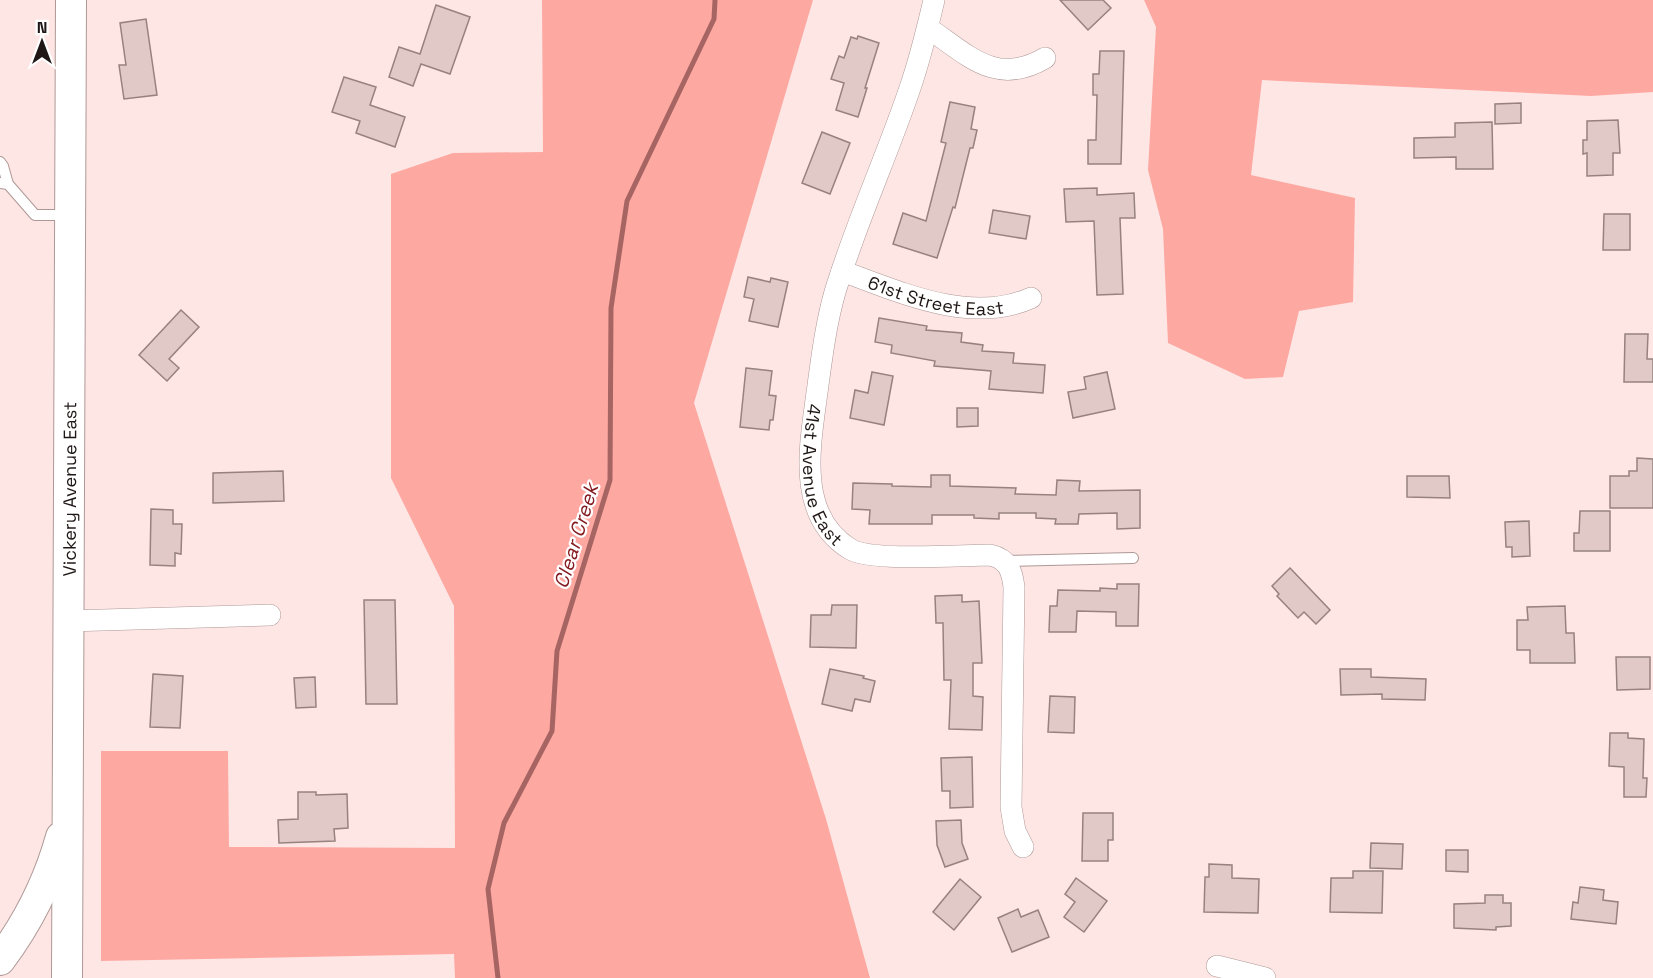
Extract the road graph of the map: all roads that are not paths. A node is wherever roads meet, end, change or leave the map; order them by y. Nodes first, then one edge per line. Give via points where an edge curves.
1 (72, 0) edge
2 (934, 0) edge
3 (928, 28) junction
4 (1045, 58) dead end
5 (0, 162) edge
6 (4, 183) edge
7 (70, 215) junction
8 (842, 271) junction
9 (1031, 298) dead end
10 (1133, 558) dead end
11 (1005, 561) junction
12 (270, 615) dead end
13 (68, 621) junction
14 (68, 798) junction
15 (1023, 846) dead end
16 (0, 960) edge
17 (1216, 966) dead end
18 (67, 978) edge
19 (1265, 978) edge

1 - 7 street, Vickery Avenue East
2 - 3 street, 41st Avenue East
3 - 4 street via 987,67 1001,71 1031,66
3 - 8 street, 41st Avenue East via 911,87
5 - 6 lane
6 - 7 lane via 34,215
7 - 13 street, Vickery Avenue East
8 - 9 street, 61st Street East via 923,299 957,306 1009,306
8 - 11 street, 41st Avenue East via 829,321 810,450 811,487 823,520 840,541 859,554 990,555
10 - 11 lane
11 - 15 street via 1014,588 1011,807 1015,831
12 - 13 street
13 - 14 street, Vickery Avenue East
14 - 16 street via 63,830 49,869 21,930
14 - 18 street, Vickery Avenue East
17 - 19 street

